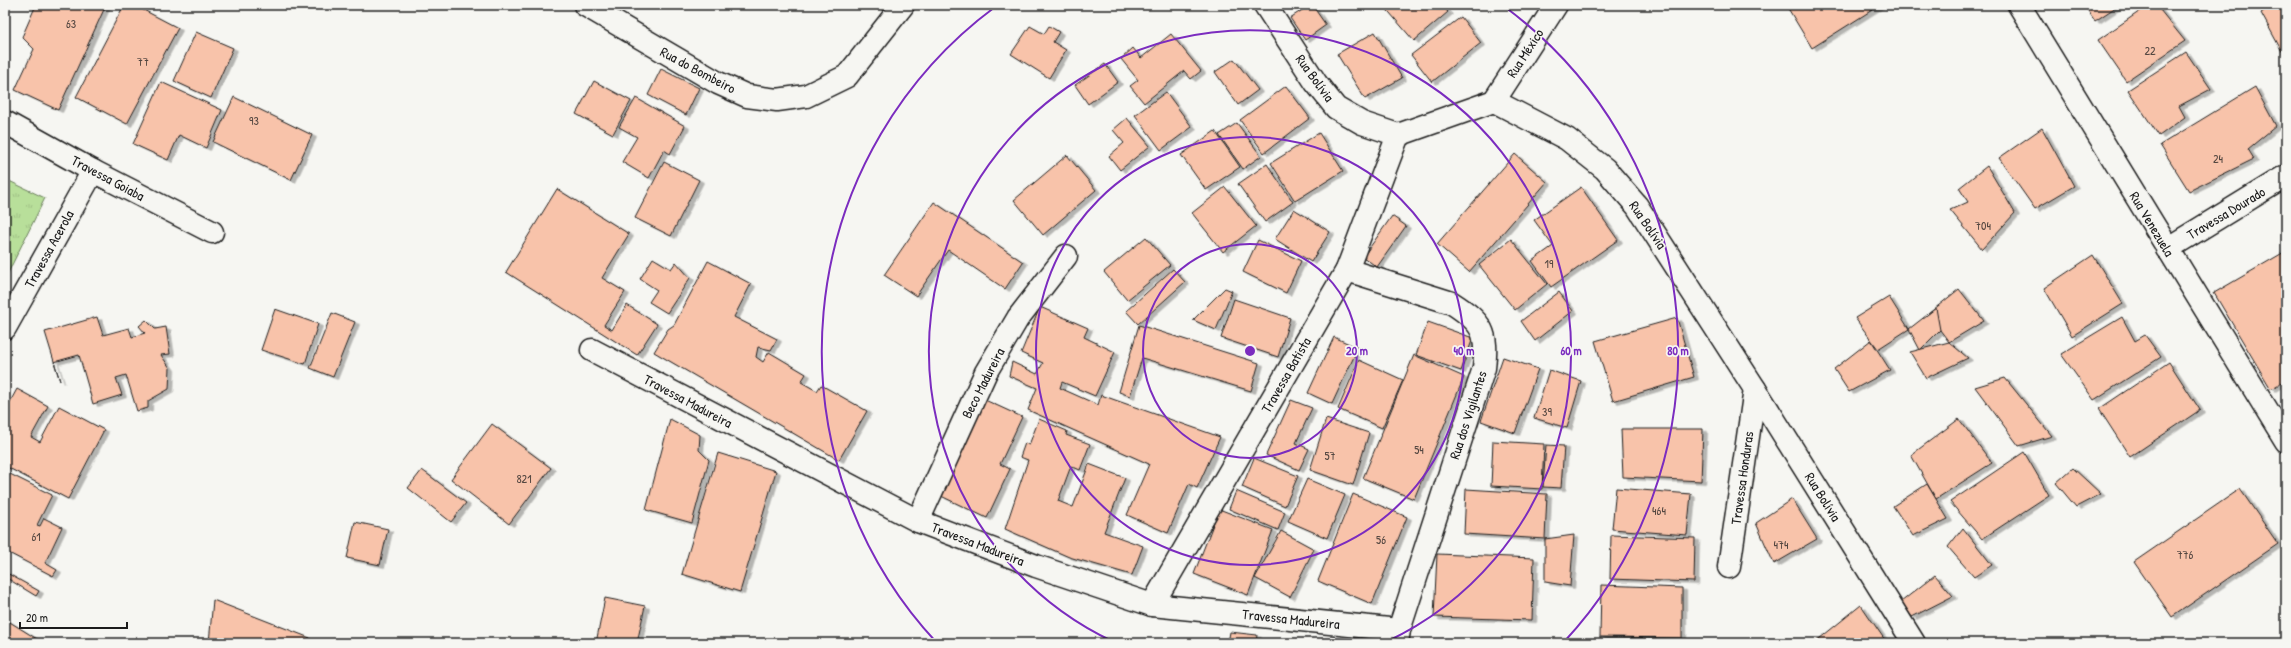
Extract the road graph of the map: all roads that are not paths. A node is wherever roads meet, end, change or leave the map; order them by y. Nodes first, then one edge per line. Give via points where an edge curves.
1 (585, 5) edge
2 (904, 5) edge
3 (1266, 5) edge
4 (1556, 5) edge
5 (2019, 5) edge
6 (1494, 101) junction
7 (5, 122) edge
8 (1398, 135) junction
9 (93, 170) junction
10 (2286, 176) edge
11 (212, 232) dead end
12 (2167, 249) junction
13 (1066, 256) dead end
14 (1347, 270) junction
15 (5, 328) edge
16 (592, 350) dead end
17 (1755, 388) junction
18 (2279, 413) edge
19 (2286, 441) edge
20 (918, 521) junction
21 (1729, 567) dead end
22 (1152, 605) junction
23 (1398, 637) edge
24 (1914, 643) edge

1 - 2 street, Rua do Bombeiro via 718,83 747,96 777,100 806,96 847,76
3 - 8 street, Rua Bolívia via 1316,83 1336,108 1362,123
4 - 6 street, Rua México
5 - 12 street, Rua Venezuela
6 - 8 street
6 - 17 street, Rua Bolívia via 1567,139 1605,169 1637,206
7 - 9 street, Travessa Goiaba
8 - 14 street, Travessa Batista
9 - 11 street, Travessa Goiaba
9 - 15 street, Travessa Acerola
10 - 12 street, Travessa Dourado
12 - 18 street, Rua Venezuela
13 - 20 street, Beco Madureira via 1018,318 986,372
14 - 22 street, Travessa Batista
14 - 23 street, Rua dos Vigilantes via 1452,303 1481,327 1486,347 1484,368
16 - 20 street, Travessa Madureira
17 - 21 street, Travessa Honduras
17 - 24 street, Rua Bolívia
18 - 19 street, Rua Venezuela
20 - 22 street, Travessa Madureira via 1036,566
22 - 23 street, Travessa Madureira

